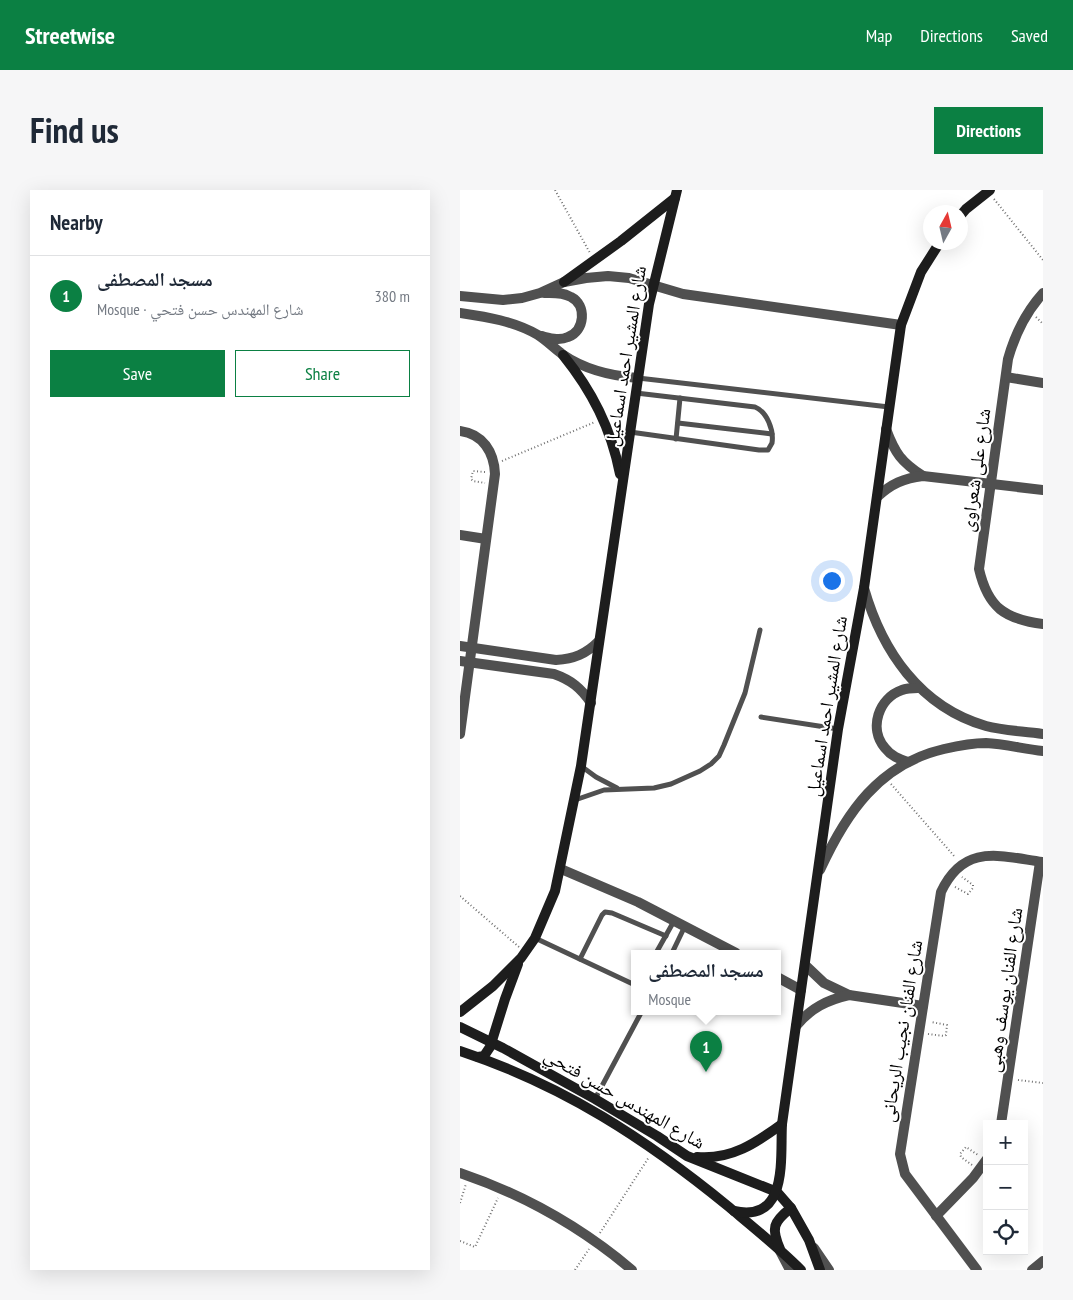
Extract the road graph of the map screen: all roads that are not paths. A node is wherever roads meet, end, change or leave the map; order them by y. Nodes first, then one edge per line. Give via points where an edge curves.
1 (988, 190) edge
2 (675, 194) edge
3 (968, 207) edge
4 (935, 250) edge
5 (564, 282) junction
6 (653, 284) junction
7 (540, 293) junction
8 (1043, 293) edge
9 (460, 296) edge
10 (460, 313) edge
11 (901, 325) junction
12 (538, 335) junction
13 (563, 355) junction
14 (1006, 377) junction
15 (638, 378) junction
16 (1043, 383) edge
17 (636, 393) junction
18 (680, 398) junction
19 (889, 408) junction
20 (678, 423) junction
21 (886, 429) junction
22 (463, 431) edge
23 (630, 432) junction
24 (772, 434) junction
25 (676, 439) junction
26 (922, 476) junction
27 (622, 482) junction
28 (991, 483) junction
29 (1043, 490) edge
30 (877, 497) junction
31 (460, 535) edge
32 (486, 539) junction
33 (864, 588) junction
34 (1043, 624) edge
35 (760, 630) dead end
36 (600, 641) junction
37 (460, 646) edge
38 (472, 647) junction
39 (465, 661) edge
40 (918, 688) junction
41 (591, 703) junction
42 (761, 717) dead end
43 (838, 728) junction
44 (460, 734) edge
45 (1043, 734) edge
46 (1043, 752) edge
47 (908, 762) junction
48 (581, 766) junction
49 (620, 789) junction
50 (575, 800) junction
51 (1042, 862) edge
52 (561, 869) junction
53 (817, 876) junction
54 (674, 920) junction
55 (685, 926) junction
56 (666, 936) junction
57 (535, 938) junction
58 (658, 950) edge
59 (673, 950) edge
60 (730, 950) edge
61 (523, 955) junction
62 (580, 959) junction
63 (804, 965) junction
64 (781, 979) edge
65 (631, 983) edge
66 (801, 990) junction
67 (849, 994) junction
68 (923, 1006) junction
69 (460, 1012) edge
70 (640, 1015) edge
71 (796, 1026) junction
72 (460, 1027) edge
73 (491, 1042) junction
74 (460, 1051) edge
75 (478, 1057) junction
76 (460, 1059) edge
77 (522, 1060) junction
78 (514, 1072) junction
79 (595, 1099) junction
80 (1002, 1120) edge
81 (782, 1124) junction
82 (687, 1156) junction
83 (983, 1164) edge
84 (464, 1174) edge
85 (777, 1192) junction
86 (791, 1208) junction
87 (734, 1211) junction
88 (936, 1216) junction
89 (809, 1240) junction
90 (780, 1251) junction
91 (1043, 1261) edge
92 (632, 1270) edge
93 (790, 1270) edge
94 (800, 1270) edge
95 (820, 1270) edge
96 (829, 1270) edge
97 (977, 1270) edge
98 (1032, 1270) edge

1 - 3 main road
2 - 5 main road via 595,261
2 - 6 main road, شارع المشير احمد اسماعيل
4 - 11 main road, شارع المشير احمد اسماعيل via 921,272
5 - 6 street via 608,276
5 - 7 street
6 - 11 street via 683,294
6 - 15 main road, شارع المشير احمد اسماعيل
7 - 9 street via 503,300
7 - 12 street via 562,293 573,297 580,306 582,318 570,337 558,339
8 - 14 street, شارع على شعراوى via 1019,326 1012,342
10 - 12 street via 512,323
11 - 19 main road, شارع المشير احمد اسماعيل
12 - 13 street
13 - 15 street via 597,371
13 - 27 main road via 588,388 604,418
14 - 16 street
14 - 28 street, شارع على شعراوى
15 - 17 main road, شارع المشير احمد اسماعيل
15 - 19 lane
17 - 18 lane
17 - 23 main road, شارع المشير احمد اسماعيل
18 - 20 lane
18 - 24 lane via 755,407 764,412
19 - 21 main road, شارع المشير احمد اسماعيل
20 - 24 lane
20 - 25 lane
21 - 26 street via 900,459
21 - 30 main road, شارع المشير احمد اسماعيل
22 - 32 street via 476,436 491,453 494,474
23 - 25 lane
23 - 27 main road, شارع المشير احمد اسماعيل
24 - 25 lane via 768,450
26 - 28 street
26 - 30 street via 897,482
27 - 36 main road, شارع المشير احمد اسماعيل
28 - 29 street
28 - 34 street, شارع على شعراوى via 979,569 983,587 992,602 1006,614
30 - 33 main road, شارع المشير احمد اسماعيل
31 - 32 street
32 - 38 street
33 - 40 street via 881,636
33 - 43 main road, شارع المشير احمد اسماعيل
35 - 49 lane via 745,693 719,756 711,764 671,784 637,790
36 - 38 street via 580,656 556,660
36 - 41 main road, شارع المشير احمد اسماعيل
37 - 38 street
38 - 39 street
39 - 41 street via 554,674 576,684
39 - 44 street
40 - 45 street via 938,705 962,717 987,726
40 - 47 street via 904,689 891,696 881,706 877,720 878,734 884,747 894,757
41 - 48 main road, شارع المشير احمد اسماعيل
42 - 43 lane
43 - 53 main road, شارع المشير احمد اسماعيل
46 - 47 street via 986,743 959,745
47 - 53 street via 864,796 832,842
48 - 49 lane
48 - 50 main road, شارع المشير احمد اسماعيل
49 - 50 lane via 597,792
50 - 52 main road, شارع المشير احمد اسماعيل
51 - 68 street, شارع الفنان نجيب الريحانى via 990,855 975,858 958,868 946,881 941,892
51 - 80 street, شارع الفنان يوسف وهبى
52 - 54 street
52 - 57 main road, شارع المشير احمد اسماعيل
53 - 63 main road, شارع المشير احمد اسماعيل
54 - 55 street
54 - 56 lane
55 - 59 lane
55 - 60 street
56 - 58 lane
56 - 62 lane via 612,912 604,912
57 - 61 main road, شارع المشير احمد اسماعيل
57 - 62 lane
61 - 69 main road via 493,986
61 - 73 main road
62 - 65 lane
63 - 66 main road, شارع المشير احمد اسماعيل
63 - 67 street via 824,983
64 - 66 street
66 - 71 main road, شارع المشير احمد اسماعيل
67 - 68 street
67 - 71 street via 814,1008
68 - 88 street, شارع الفنان نجيب الريحانى via 900,1154 905,1174
70 - 79 lane
71 - 81 main road, شارع المشير احمد اسماعيل
72 - 73 main road, شارع المهندس حسن فتحي
73 - 75 main road via 484,1056
73 - 77 main road, شارع المهندس حسن فتحي
74 - 75 main road, شارع المهندس حسن فتحي
75 - 76 street
75 - 78 main road, شارع المهندس حسن فتحي
77 - 78 main road via 515,1064
77 - 79 main road, شارع المهندس حسن فتحي
78 - 87 main road, شارع المهندس حسن فتحي via 563,1094 654,1148
79 - 82 main road, شارع المهندس حسن فتحي
81 - 82 main road via 759,1141 732,1154 702,1158
81 - 85 main road, شارع المشير احمد اسماعيل
82 - 85 main road, شارع المهندس حسن فتحي
83 - 88 street
84 - 92 street via 550,1213
85 - 86 main road, شارع المهندس حسن فتحي
85 - 87 main road via 760,1210
86 - 89 main road, شارع المهندس حسن فتحي
86 - 90 main road via 774,1229
87 - 90 main road, شارع المهندس حسن فتحي
88 - 97 street, شارع الفنان نجيب الريحانى
89 - 95 main road, شارع المهندس حسن فتحي
89 - 96 street
90 - 93 street
90 - 94 main road, شارع المهندس حسن فتحي
91 - 98 street

